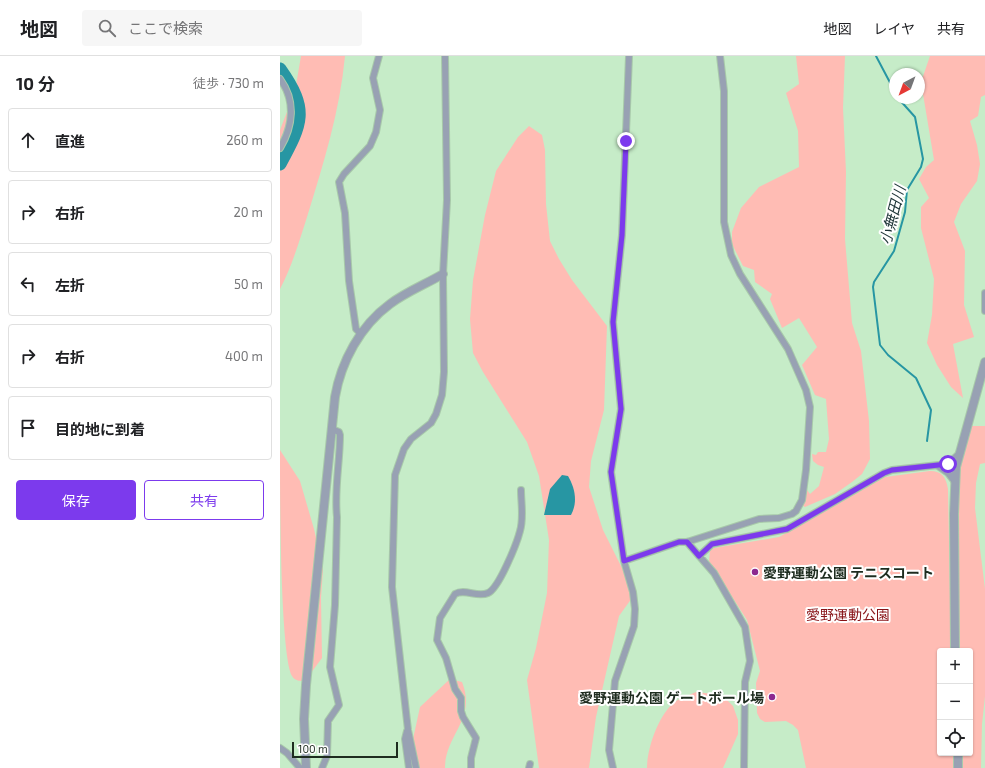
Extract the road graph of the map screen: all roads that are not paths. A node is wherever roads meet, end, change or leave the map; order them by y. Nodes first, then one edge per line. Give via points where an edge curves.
1 (379, 56) edge
2 (445, 56) edge
3 (629, 56) edge
4 (720, 56) edge
5 (280, 80) edge
6 (280, 148) edge
7 (443, 274) junction
8 (985, 293) edge
9 (985, 311) edge
10 (361, 334) junction
11 (985, 362) edge
12 (981, 389) edge
13 (332, 429) junction
14 (959, 454) junction
15 (938, 466) junction
16 (955, 482) junction
17 (521, 490) dead end
18 (687, 542) junction
19 (699, 556) junction
20 (624, 561) junction
21 (955, 648) edge
22 (408, 730) junction
23 (280, 748) edge
24 (958, 756) edge
25 (300, 768) edge
26 (306, 768) edge
27 (322, 768) edge
28 (409, 768) edge
29 (416, 768) edge
30 (471, 768) edge
31 (613, 768) edge
32 (744, 768) edge
33 (958, 768) edge

1 - 10 street via 373,78 380,110 376,132 370,146 339,182 345,213 349,281 356,329
2 - 7 street via 447,200
3 - 20 street via 622,235 613,322 621,409 611,472
4 - 18 street via 724,91 726,238 740,274 788,349 806,390 810,407 806,470 802,500 792,514 779,518 759,519
5 - 6 street via 288,95 291,117 290,128
7 - 10 street via 390,304
7 - 22 street via 442,395 431,424 404,449 395,475 392,587
8 - 9 street
10 - 13 street via 338,377
11 - 12 street
12 - 14 street
13 - 26 street via 306,685
13 - 27 street via 340,435 340,457 336,504 335,605 330,667 339,705 328,720 327,756
14 - 15 street via 948,464
14 - 16 street
15 - 16 street
15 - 19 street via 884,473 787,529 712,544
16 - 21 street
17 - 30 street via 520,530 499,583 485,594 455,594 438,627 437,640 446,658 455,689 461,698 461,711 476,738
18 - 19 street
18 - 20 street via 679,542
19 - 32 street via 714,573 745,627 750,654 745,682
20 - 31 street via 633,592 634,626 615,681 609,745
22 - 28 street via 405,739
22 - 29 street
23 - 25 street
24 - 33 street

